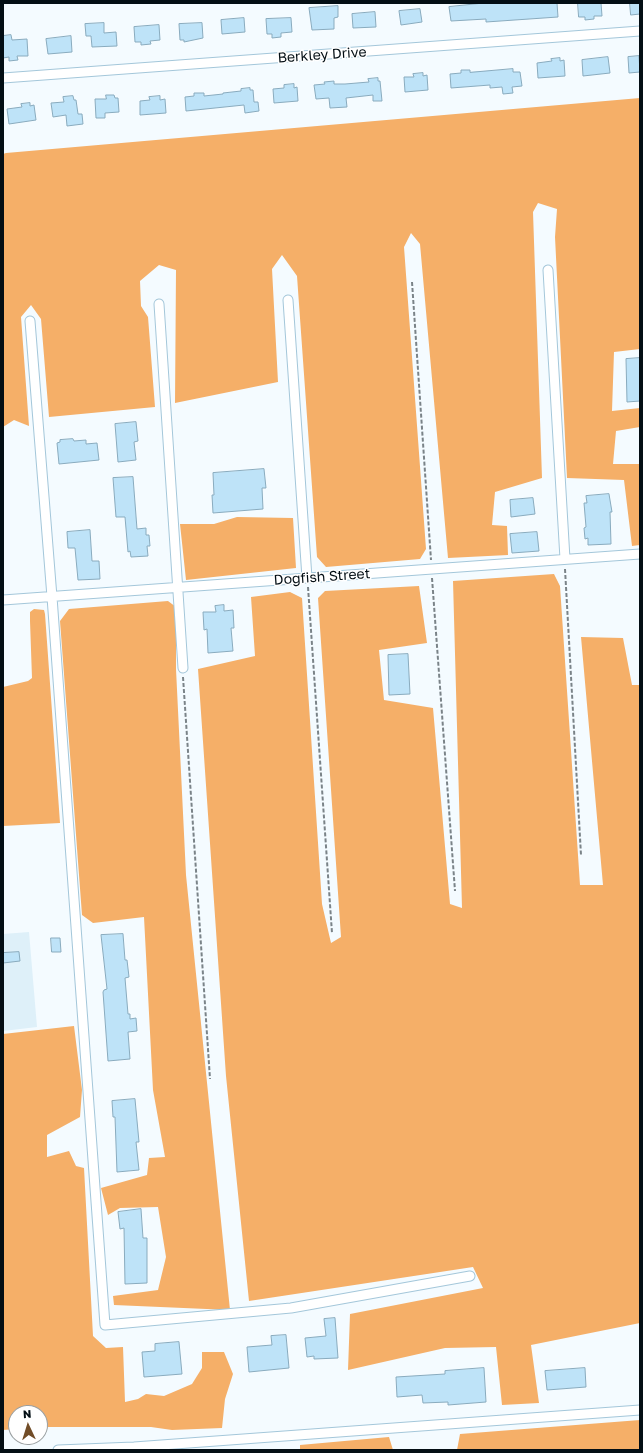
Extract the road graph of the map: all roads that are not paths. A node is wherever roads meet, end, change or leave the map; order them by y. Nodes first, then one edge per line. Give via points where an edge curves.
1 (640, 31) edge
2 (3, 78) edge
3 (548, 270) dead end
4 (288, 300) dead end
5 (159, 304) dead end
6 (30, 321) dead end
7 (640, 554) edge
8 (565, 559) junction
9 (307, 578) junction
10 (178, 588) junction
11 (52, 597) junction
12 (3, 600) edge
13 (183, 668) road end
14 (470, 1276) dead end
15 (640, 1410) edge
16 (58, 1450) edge

1 - 2 street, Berkley Drive
3 - 8 street
4 - 9 street
5 - 10 street
6 - 11 street
7 - 8 street, Dogfish Street
8 - 9 street, Dogfish Street
9 - 10 street, Dogfish Street
10 - 11 street, Dogfish Street
10 - 13 street
11 - 12 street, Dogfish Street
11 - 14 street via 105,1325 291,1308
15 - 16 street via 134,1447

